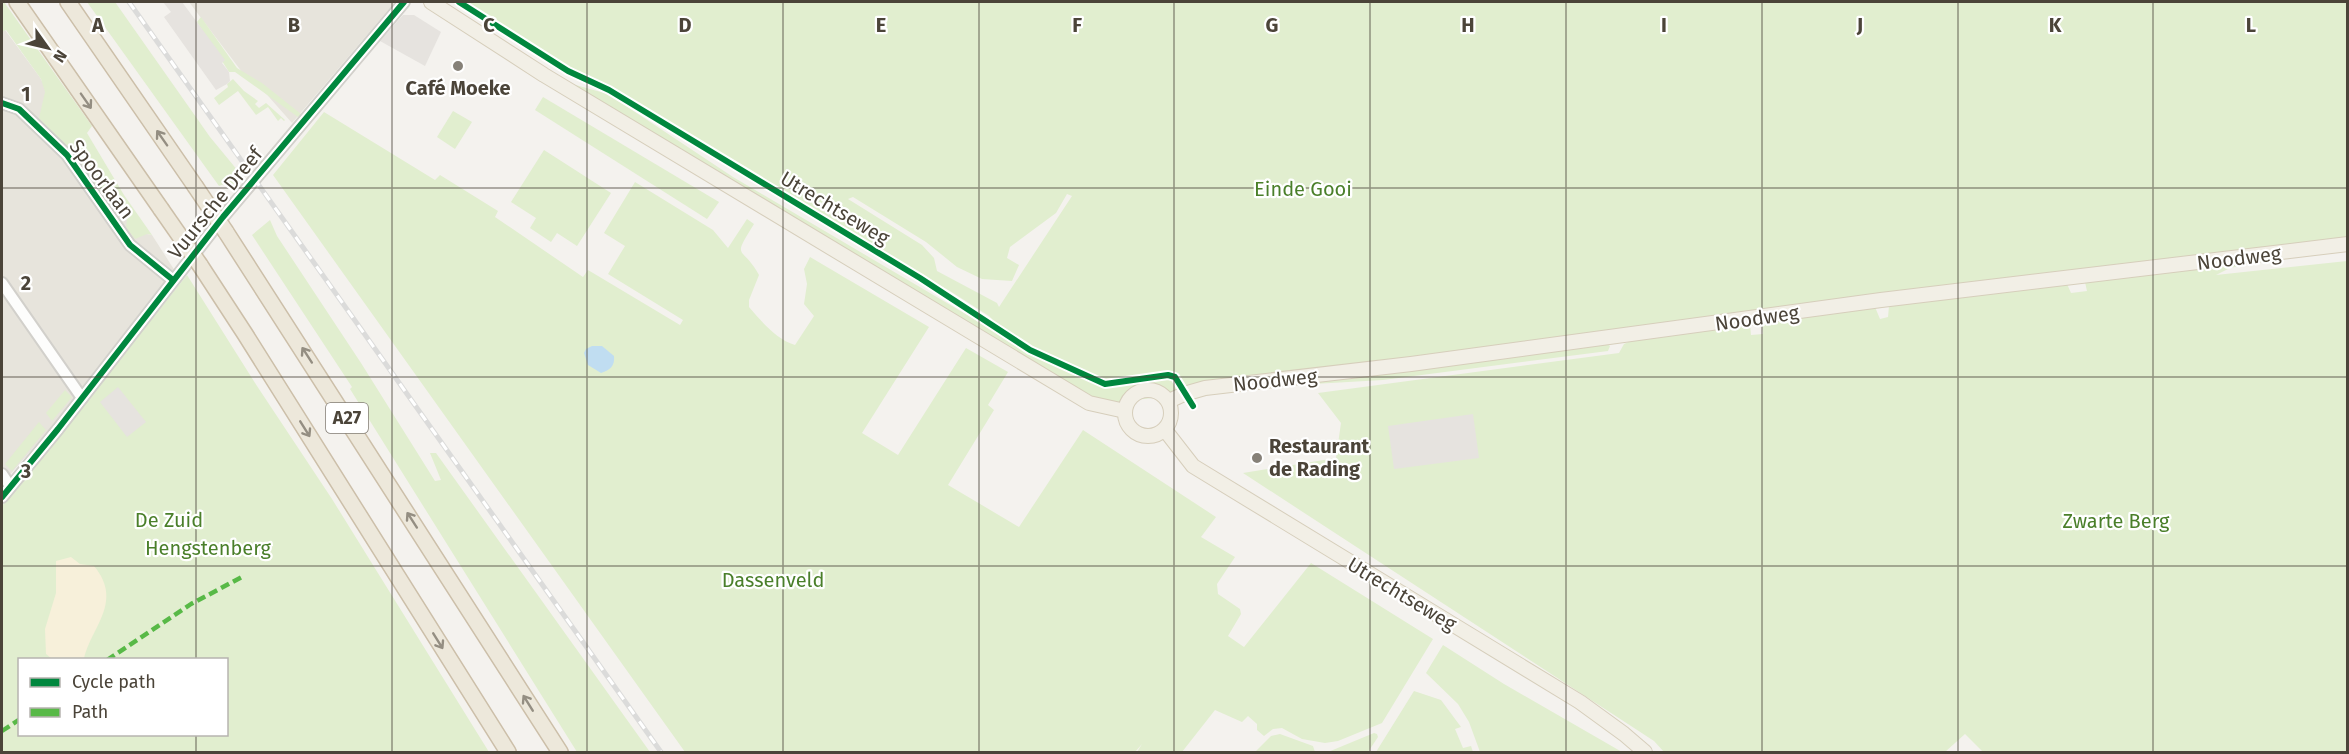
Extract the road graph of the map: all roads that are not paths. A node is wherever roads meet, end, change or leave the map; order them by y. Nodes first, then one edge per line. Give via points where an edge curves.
1 (16, 2) edge
2 (68, 2) edge
3 (404, 2) edge
4 (431, 2) edge
5 (2, 103) edge
6 (2348, 244) edge
7 (173, 280) junction
8 (2, 283) edge
9 (82, 398) junction
10 (1168, 401) junction
11 (1125, 411) junction
12 (1165, 430) junction
13 (2, 474) edge
14 (10, 486) junction
15 (2, 497) edge
16 (508, 753) edge
17 (560, 753) edge
18 (1645, 753) edge

1 -> 16 highway, A27, bridge via 217,291
17 -> 2 highway, A27, bridge via 251,268
3 - 7 street, Vuursche Dreef
4 - 11 main road, Utrechtseweg via 584,99 1089,403
5 - 7 street, Spoorlaan via 19,109 67,155 130,245
6 - 10 main road, Noodweg via 1205,388
7 - 9 street, Vuursche Dreef
8 - 9 street
9 - 14 street, Vuursche Dreef
10 - 11 main road via 1158,392 1143,390 1130,398
10 - 12 main road via 1172,416
11 - 12 main road via 1130,429 1138,435 1148,437
12 - 18 main road, Utrechtseweg via 1193,466 1581,702
13 - 14 street
14 - 15 street, Vuursche Dreef

